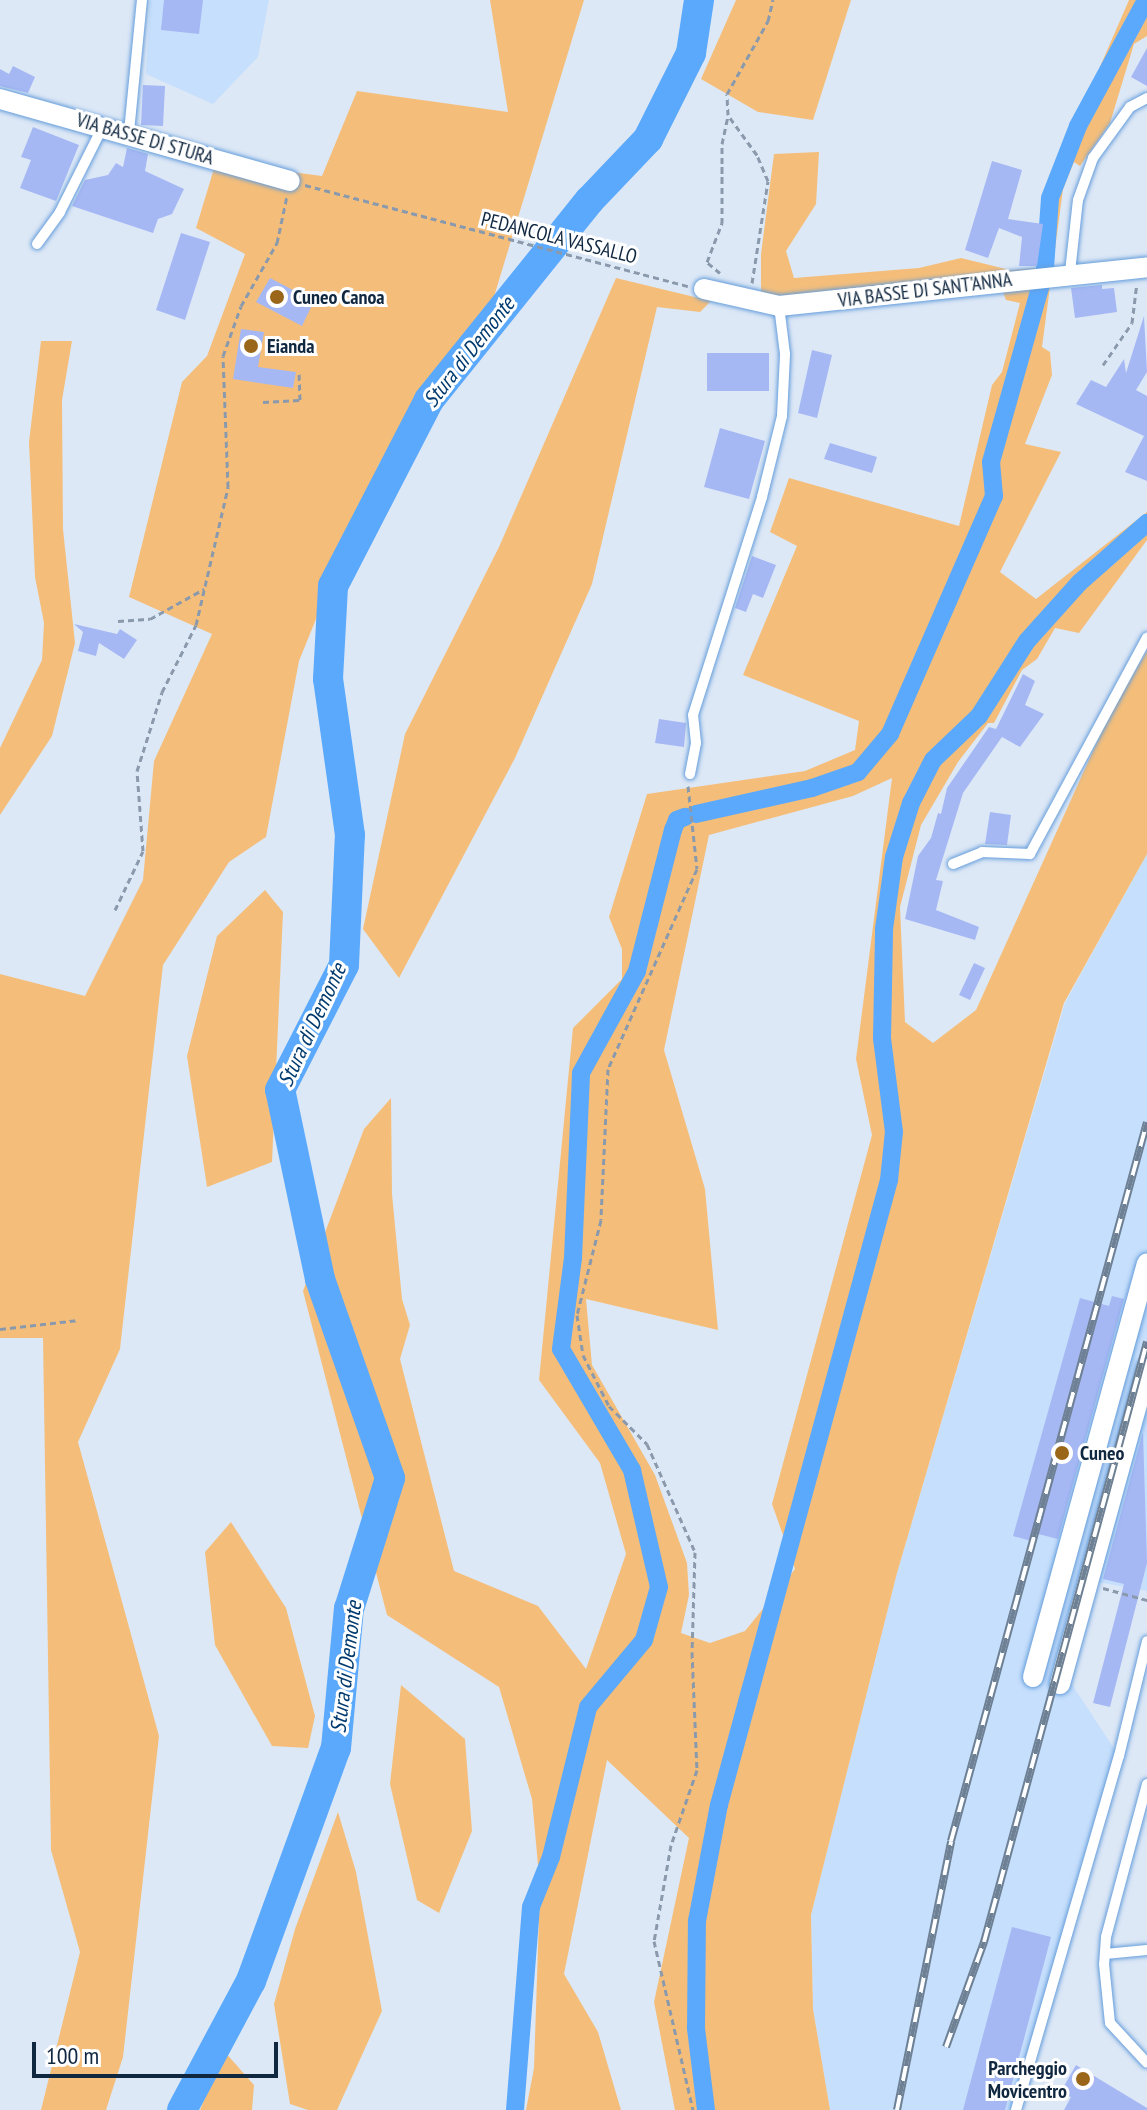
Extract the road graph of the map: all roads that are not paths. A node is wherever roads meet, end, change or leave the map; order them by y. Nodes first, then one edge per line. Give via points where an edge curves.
1 (142, 0) edge
2 (1147, 98) edge
3 (0, 100) edge
4 (103, 126) junction
5 (129, 132) junction
6 (290, 181) road end
7 (37, 244) dead end
8 (1070, 272) junction
9 (1142, 276) edge
10 (704, 289) road end
11 (779, 306) junction
12 (1147, 638) edge
13 (690, 774) road end
14 (953, 864) dead end
15 (1147, 1263) edge
16 (1147, 1369) edge
17 (1147, 1641) edge
18 (1033, 1677) dead end
19 (1060, 1684) dead end
20 (1147, 1784) edge
21 (1147, 1950) edge
22 (1105, 1954) junction
23 (1147, 2063) edge
24 (1016, 2110) edge

1 - 5 lane
2 - 8 lane via 1130,107 1093,158 1078,200
3 - 4 street, VIA BASSE DI STURA
4 - 5 street, VIA BASSE DI STURA
4 - 7 lane via 60,212
5 - 6 street, VIA BASSE DI STURA
8 - 9 street, VIA BASSE DI SANT'ANNA
8 - 11 street, VIA BASSE DI SANT'ANNA
10 - 11 street, VIA BASSE DI SANT'ANNA
11 - 13 lane via 785,354 782,416 693,715 696,743
12 - 14 lane via 1030,854 982,852
15 - 18 street
16 - 19 street
17 - 24 lane
20 - 22 lane
21 - 22 lane
22 - 23 lane via 1110,2023

